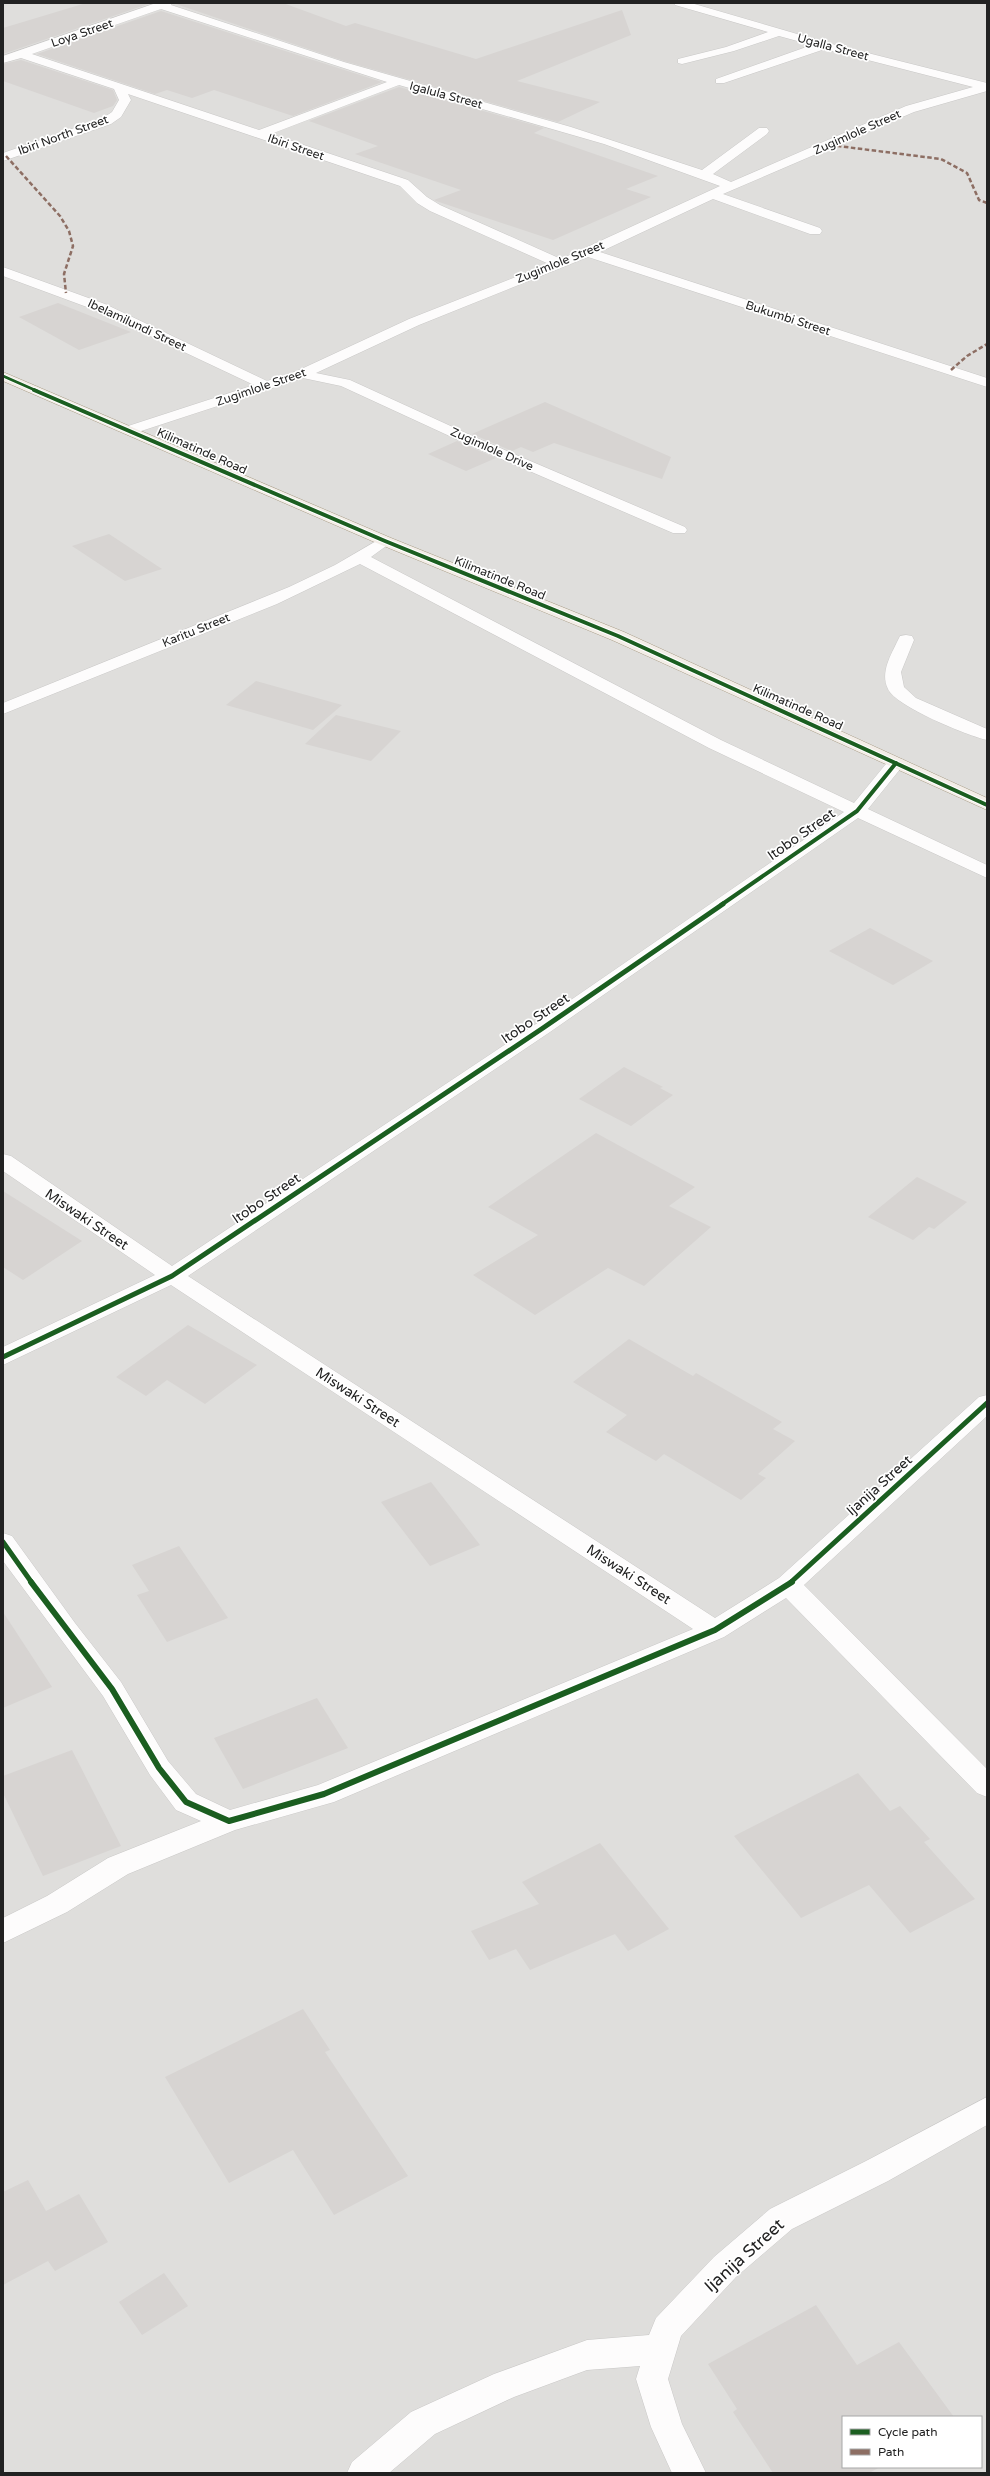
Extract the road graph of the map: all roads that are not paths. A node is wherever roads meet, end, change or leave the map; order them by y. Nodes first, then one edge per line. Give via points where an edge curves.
1 (679, 3) edge
2 (164, 4) edge
3 (779, 32) junction
4 (824, 45) junction
5 (21, 54) junction
6 (3, 60) edge
7 (682, 61) dead end
8 (720, 81) dead end
9 (398, 82) junction
10 (986, 87) edge
11 (120, 89) junction
12 (763, 131) dead end
13 (260, 134) junction
14 (3, 157) edge
15 (704, 174) junction
16 (731, 186) junction
17 (712, 194) junction
18 (815, 231) dead end
19 (588, 253) junction
20 (559, 263) junction
21 (3, 271) edge
22 (302, 374) junction
23 (3, 376) edge
24 (987, 383) edge
25 (267, 386) junction
26 (130, 430) junction
27 (679, 530) dead end
28 (385, 541) junction
29 (361, 558) junction
30 (906, 640) dead end
31 (3, 710) edge
32 (987, 734) edge
33 (896, 763) junction
34 (987, 805) edge
35 (857, 810) junction
36 (987, 872) edge
37 (3, 1161) edge
38 (172, 1276) junction
39 (3, 1358) edge
40 (987, 1403) edge
41 (3, 1542) edge
42 (788, 1585) junction
43 (715, 1630) junction
44 (987, 1786) edge
45 (229, 1821) junction
46 (3, 1931) edge
47 (987, 2110) edge
48 (661, 2349) junction
49 (364, 2473) edge
50 (689, 2473) edge

1 - 3 street, Ugalla Street
2 - 5 street, Loya Street
2 - 9 street, Igalula Street
3 - 4 street, Ugalla Street
3 - 7 street via 730,49
4 - 8 street
4 - 10 street, Ugalla Street
5 - 6 street, Loya Street
5 - 11 street, Ibiri Street
9 - 13 street
9 - 15 street, Igalula Street via 562,126
10 - 16 street, Zugimlole Street via 910,109
11 - 13 street, Ibiri Street
11 - 14 street, Ibiri North Street via 125,100 123,107 107,121
12 - 15 street
13 - 20 street, Ibiri Street via 404,183 435,208
15 - 16 street, Igalula Street
16 - 17 street, Zugimlole Street
17 - 18 street
17 - 19 street, Zugimlole Street
19 - 20 street, Zugimlole Street
19 - 24 street, Bukumbi Street
20 - 22 street, Zugimlole Street via 414,322
21 - 25 street, Ibelamilundi Street via 100,307
22 - 25 street, Zugimlole Street
22 - 27 street, Zugimlole Drive via 345,384
23 - 26 main road, Kilimatinde Road
25 - 26 street, Zugimlole Street
26 - 28 main road, Kilimatinde Road
28 - 29 street, Karitu Street
28 - 33 main road, Kilimatinde Road via 618,636
29 - 31 street, Karitu Street via 292,593 73,679
29 - 35 street via 558,664 715,744
30 - 32 street via 893,672 896,689 910,702
33 - 34 main road, Kilimatinde Road
33 - 35 street, Itobo Street
35 - 36 street
35 - 38 street, Itobo Street via 543,1028
37 - 38 street, Miswaki Street
38 - 39 street, Itobo Street via 43,1336
38 - 43 street, Miswaki Street
40 - 42 street, Ijanija Street
41 - 45 street via 112,1690 159,1768 186,1802
42 - 43 street, Ijanija Street
42 - 44 street
43 - 45 street, Ijanija Street via 324,1794
45 - 46 street, Ijanija Street via 118,1866 57,1904
47 - 48 street, Ijanija Street via 877,2171 781,2219 725,2267 667,2328
48 - 49 street via 587,2355 506,2385 423,2423
48 - 50 street, Ijanija Street via 652,2380 667,2427

